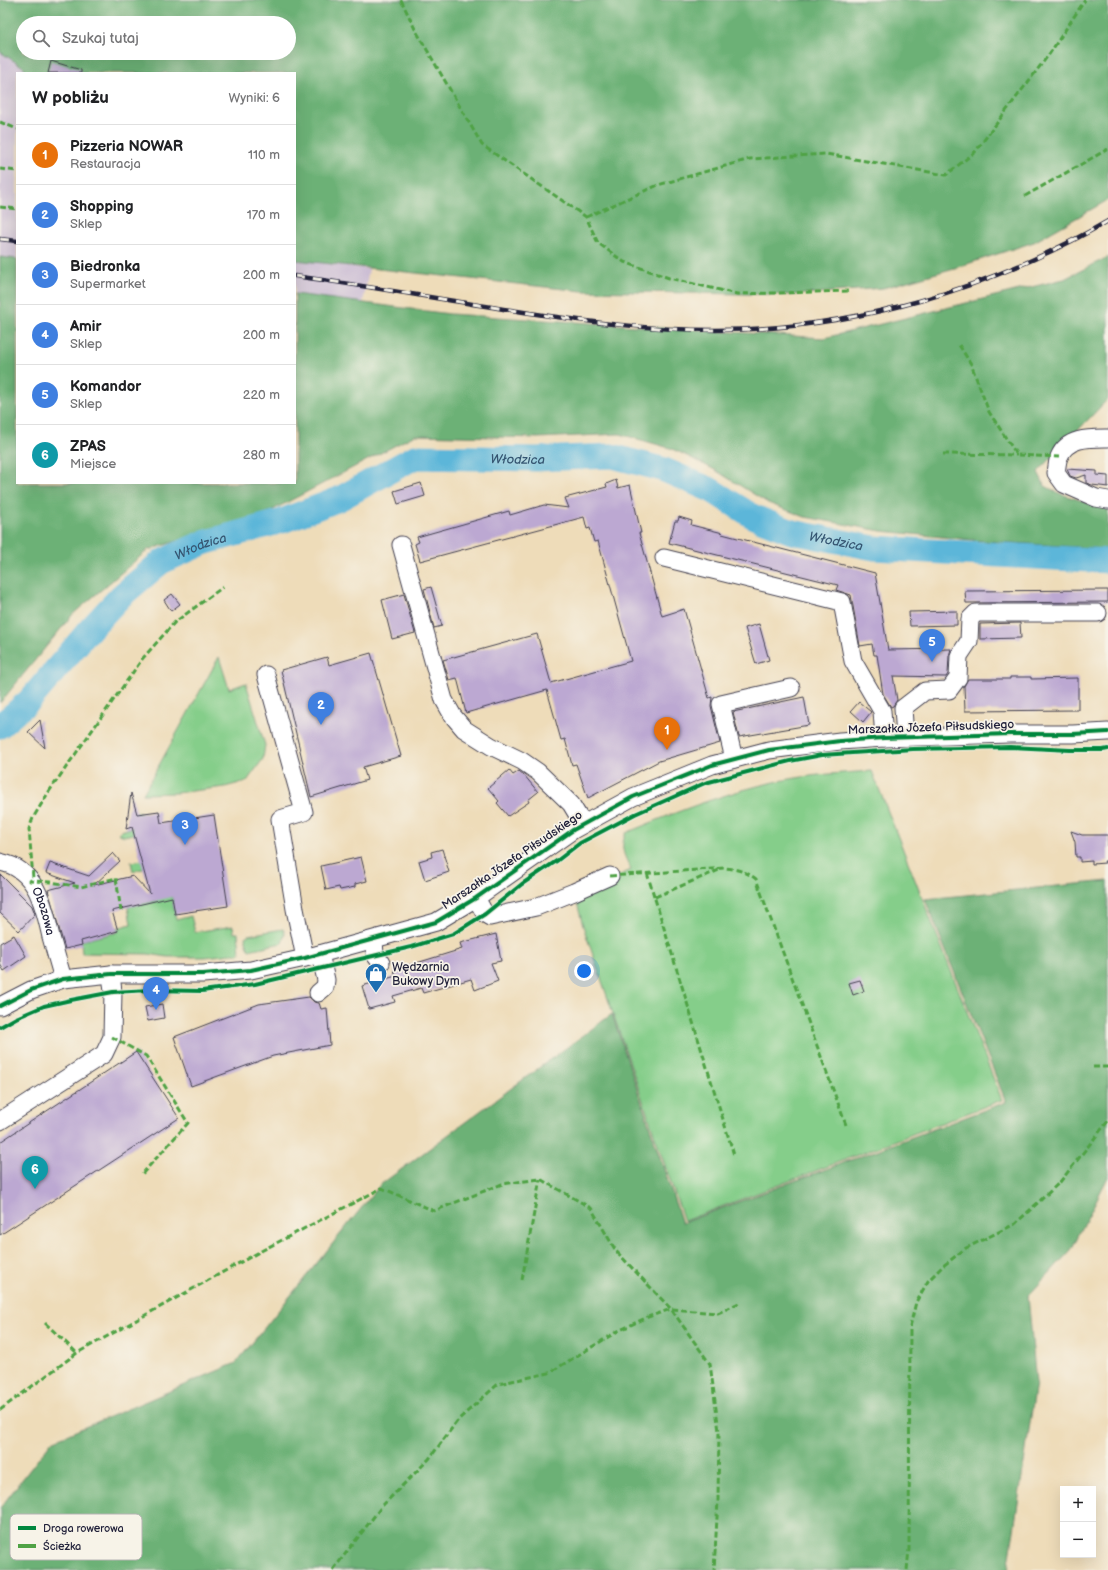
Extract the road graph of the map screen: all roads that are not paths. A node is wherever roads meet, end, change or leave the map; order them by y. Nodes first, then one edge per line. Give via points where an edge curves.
1 (1108, 438) edge
2 (1108, 500) edge
3 (401, 545) dead end
4 (664, 558) dead end
5 (1098, 613) dead end
6 (266, 676) dead end
7 (791, 688) dead end
8 (1108, 732) edge
9 (905, 737) junction
10 (884, 738) junction
11 (734, 759) junction
12 (583, 824) junction
13 (0, 862) edge
14 (610, 876) dead end
15 (476, 898) junction
16 (374, 940) junction
17 (313, 956) junction
18 (381, 963) dead end
19 (111, 974) junction
20 (63, 979) junction
21 (318, 992) dead end
22 (0, 1006) edge
23 (0, 1121) edge

1 - 2 street via 1085,438 1068,444 1059,457 1056,473 1064,484 1096,498
3 - 12 street via 444,700 453,716 464,729 538,772 571,804
4 - 10 street via 842,602 853,661 882,711
5 - 9 street via 976,613 970,619 969,641 958,656 958,678 950,690 925,690 903,708
6 - 17 street via 304,812 280,819 295,909
7 - 11 street via 721,704
8 - 9 street, Marszałka Józefa Piłsudskiego
9 - 10 street, Marszałka Józefa Piłsudskiego
10 - 11 street, Marszałka Józefa Piłsudskiego via 769,750
11 - 12 street, Marszałka Józefa Piłsudskiego via 712,765 634,797
12 - 15 street, Marszałka Józefa Piłsudskiego
13 - 20 street, Obozowa via 20,870 38,892
14 - 15 street via 536,906 490,917 485,914
15 - 16 street, Marszałka Józefa Piłsudskiego via 436,922
16 - 17 street, Marszałka Józefa Piłsudskiego
16 - 18 street via 375,955
17 - 19 street, Marszałka Józefa Piłsudskiego via 251,970 203,974
17 - 21 street via 326,980 325,987
19 - 20 street, Marszałka Józefa Piłsudskiego
19 - 23 street via 112,1038 104,1054
20 - 22 street, Marszałka Józefa Piłsudskiego via 31,990

